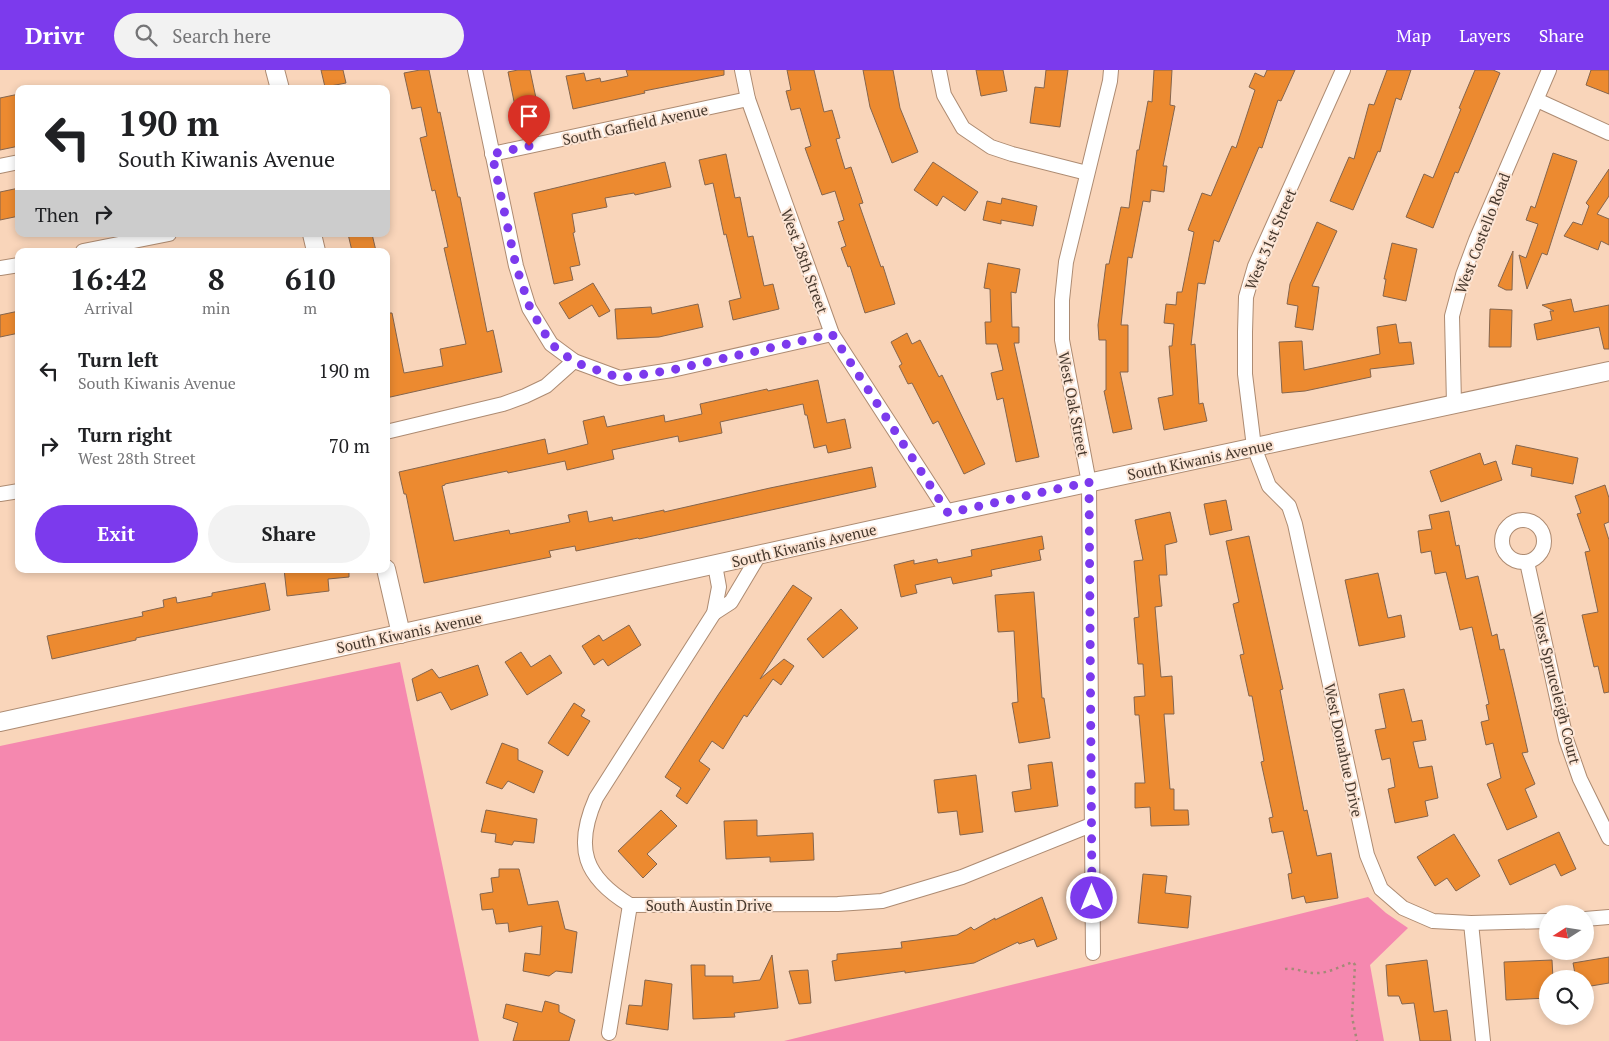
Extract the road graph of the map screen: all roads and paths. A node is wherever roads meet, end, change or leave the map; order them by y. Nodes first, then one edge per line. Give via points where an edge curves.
1 (275, 70) edge
2 (475, 70) edge
3 (742, 70) edge
4 (939, 70) edge
5 (1111, 70) edge
6 (1343, 70) edge
7 (1549, 70) edge
8 (279, 85) edge
9 (748, 100) junction
10 (1537, 100) junction
11 (1609, 133) edge
12 (492, 154) junction
13 (15, 163) edge
14 (0, 166) edge
15 (1088, 173) junction
16 (154, 237) edge
17 (99, 248) edge
18 (15, 265) edge
19 (0, 268) edge
20 (832, 334) junction
21 (574, 362) junction
22 (1609, 371) edge
23 (1454, 404) junction
24 (390, 431) edge
25 (1254, 447) junction
26 (1089, 482) junction
27 (15, 492) edge
28 (0, 494) edge
29 (948, 513) junction
30 (759, 555) junction
31 (1527, 562) dead end
32 (715, 565) junction
33 (387, 573) edge
34 (714, 613) junction
35 (400, 634) junction
36 (0, 722) edge
37 (1092, 825) junction
38 (1609, 838) edge
39 (630, 905) junction
40 (1609, 917) edge
41 (1594, 918) edge
42 (1539, 921) edge
43 (1471, 923) junction
44 (1093, 953) dead end
45 (1284, 969) dead end
46 (610, 1033) dead end
47 (1357, 1041) edge
48 (1483, 1041) edge

1 - 8 main road
2 - 12 street
3 - 9 street, West 28th Street
4 - 15 street via 944,95 963,128 991,147
5 - 15 street, West Oak Street
6 - 25 street, West 31st Street via 1255,266 1246,297 1245,374
7 - 10 street, West Costello Road
9 - 12 street, South Garfield Avenue
9 - 20 street, West 28th Street
10 - 11 street
10 - 23 street, West Costello Road via 1463,275 1452,316
12 - 21 street via 516,266 530,308 551,344
13 - 14 street
15 - 26 street, West Oak Street via 1066,262 1062,340
16 - 17 street
18 - 19 street
20 - 21 street via 672,370 620,378
20 - 29 street, West 28th Street
21 - 24 street via 546,386 525,396
22 - 23 main road, South Kiwanis Avenue
23 - 25 main road, South Kiwanis Avenue
25 - 26 main road, South Kiwanis Avenue
25 - 43 street, West Donahue Drive via 1269,486 1289,506 1295,524 1367,854 1381,889 1403,908 1433,921
26 - 29 main road, South Kiwanis Avenue
26 - 37 street, West Oak Street
27 - 28 street
29 - 30 main road, South Kiwanis Avenue
30 - 32 main road, South Kiwanis Avenue
30 - 34 street, South Austin Drive via 731,602
31 - 38 street, West Spruceleigh Court via 1566,739 1574,764
32 - 34 street, South Austin Drive via 719,587
32 - 35 main road, South Kiwanis Avenue
33 - 35 main road
34 - 39 street, South Austin Drive via 596,798 588,817 587,862 599,881
35 - 36 main road, South Kiwanis Avenue
37 - 39 street, South Austin Drive via 962,877 882,901
37 - 44 street, West Oak Street
39 - 46 street
40 - 41 street
42 - 43 street, West Donahue Drive
43 - 48 street
45 - 47 path via 1316,974 1352,962 1356,965 1352,1017

